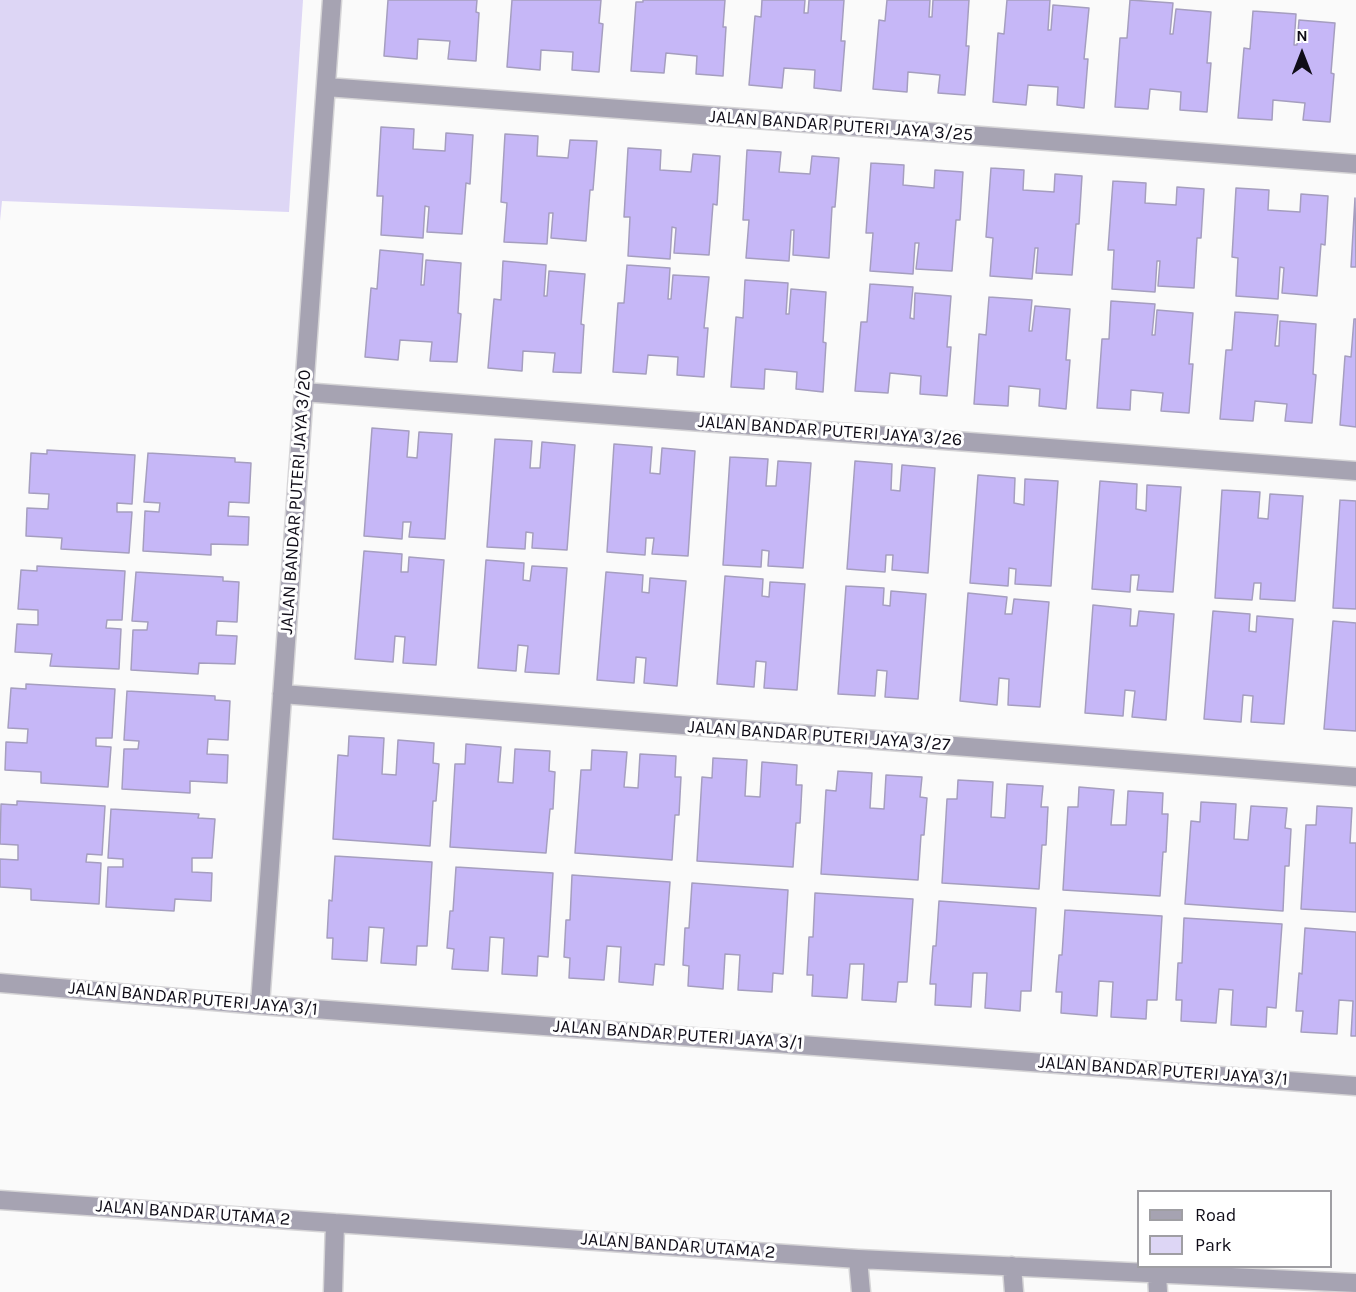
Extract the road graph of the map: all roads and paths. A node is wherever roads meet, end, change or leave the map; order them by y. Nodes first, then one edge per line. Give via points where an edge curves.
1 (332, 0) edge
2 (326, 87) junction
3 (1356, 164) edge
4 (303, 392) junction
5 (1356, 471) edge
6 (282, 694) junction
7 (1356, 777) edge
8 (0, 983) edge
9 (260, 1005) junction
10 (1356, 1086) edge
11 (0, 1200) edge
12 (335, 1223) junction
13 (858, 1259) junction
14 (1012, 1266) junction
15 (1157, 1274) junction
16 (1356, 1284) edge
17 (333, 1292) edge
18 (861, 1292) edge
19 (1014, 1292) edge
20 (1158, 1292) edge

1 - 2 street, JALAN BANDAR PUTERI JAYA 3/20
2 - 3 street, JALAN BANDAR PUTERI JAYA 3/25
2 - 4 street, JALAN BANDAR PUTERI JAYA 3/20
4 - 5 street, JALAN BANDAR PUTERI JAYA 3/26
4 - 6 street, JALAN BANDAR PUTERI JAYA 3/20
6 - 7 street, JALAN BANDAR PUTERI JAYA 3/27
6 - 9 street, JALAN BANDAR PUTERI JAYA 3/20
8 - 9 street, JALAN BANDAR PUTERI JAYA 3/1
9 - 10 street, JALAN BANDAR PUTERI JAYA 3/1
11 - 12 street, JALAN BANDAR UTAMA 2
12 - 13 street, JALAN BANDAR UTAMA 2
12 - 17 street
13 - 14 street, JALAN BANDAR UTAMA 2
13 - 18 street
14 - 15 street, JALAN BANDAR UTAMA 2
14 - 19 street
15 - 16 street, JALAN BANDAR UTAMA 2
15 - 20 street

